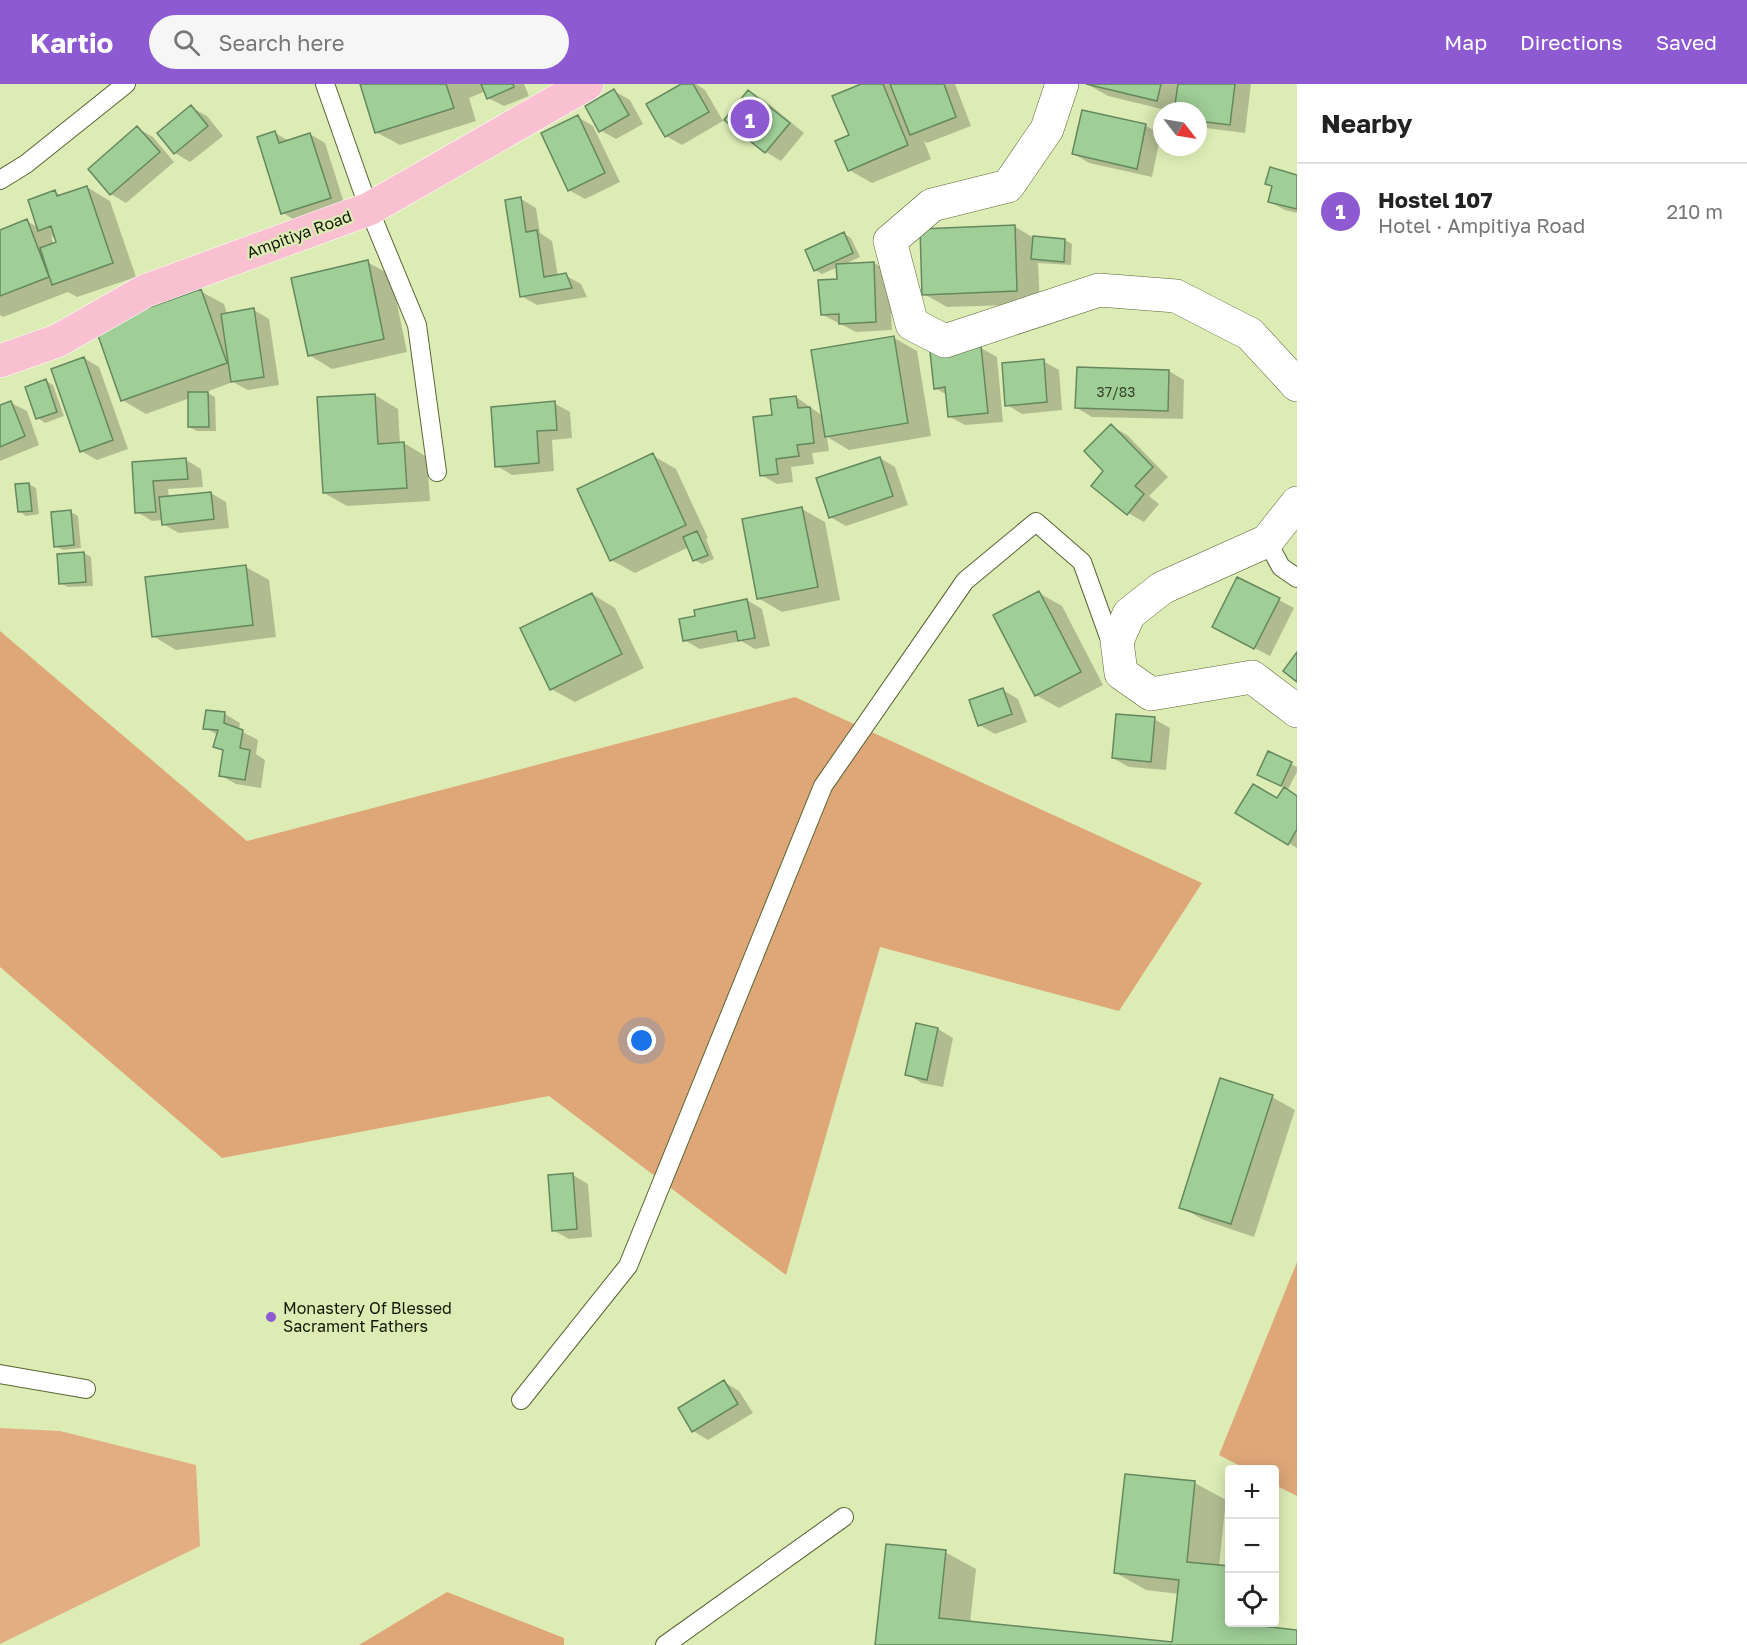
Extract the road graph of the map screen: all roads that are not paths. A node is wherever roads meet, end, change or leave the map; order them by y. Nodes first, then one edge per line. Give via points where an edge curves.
1 (126, 84) edge
2 (325, 84) edge
3 (587, 84) edge
4 (1062, 84) edge
5 (0, 180) edge
6 (369, 209) junction
7 (0, 361) edge
8 (1297, 385) edge
9 (437, 472) dead end
10 (1297, 503) edge
11 (1267, 541) junction
12 (1297, 578) edge
13 (1121, 673) junction
14 (1297, 711) edge
15 (0, 1374) edge
16 (86, 1389) dead end
17 (521, 1400) dead end
18 (844, 1517) dead end
19 (665, 1645) edge

1 - 5 lane via 26,164
2 - 6 lane
3 - 6 main road, Ampitiya Road
4 - 8 street via 1047,129 1008,186 932,205 890,241 912,324 945,341 1099,290 1176,296 1250,334
6 - 7 main road, Ampitiya Road via 145,291 57,340
6 - 9 lane via 417,326
10 - 11 street
11 - 12 lane via 1281,567
11 - 13 street via 1162,588 1129,614 1117,641
13 - 14 street via 1151,693 1252,677
13 - 17 lane via 1082,562 1036,522 965,581 823,786 628,1266
15 - 16 lane
18 - 19 lane

